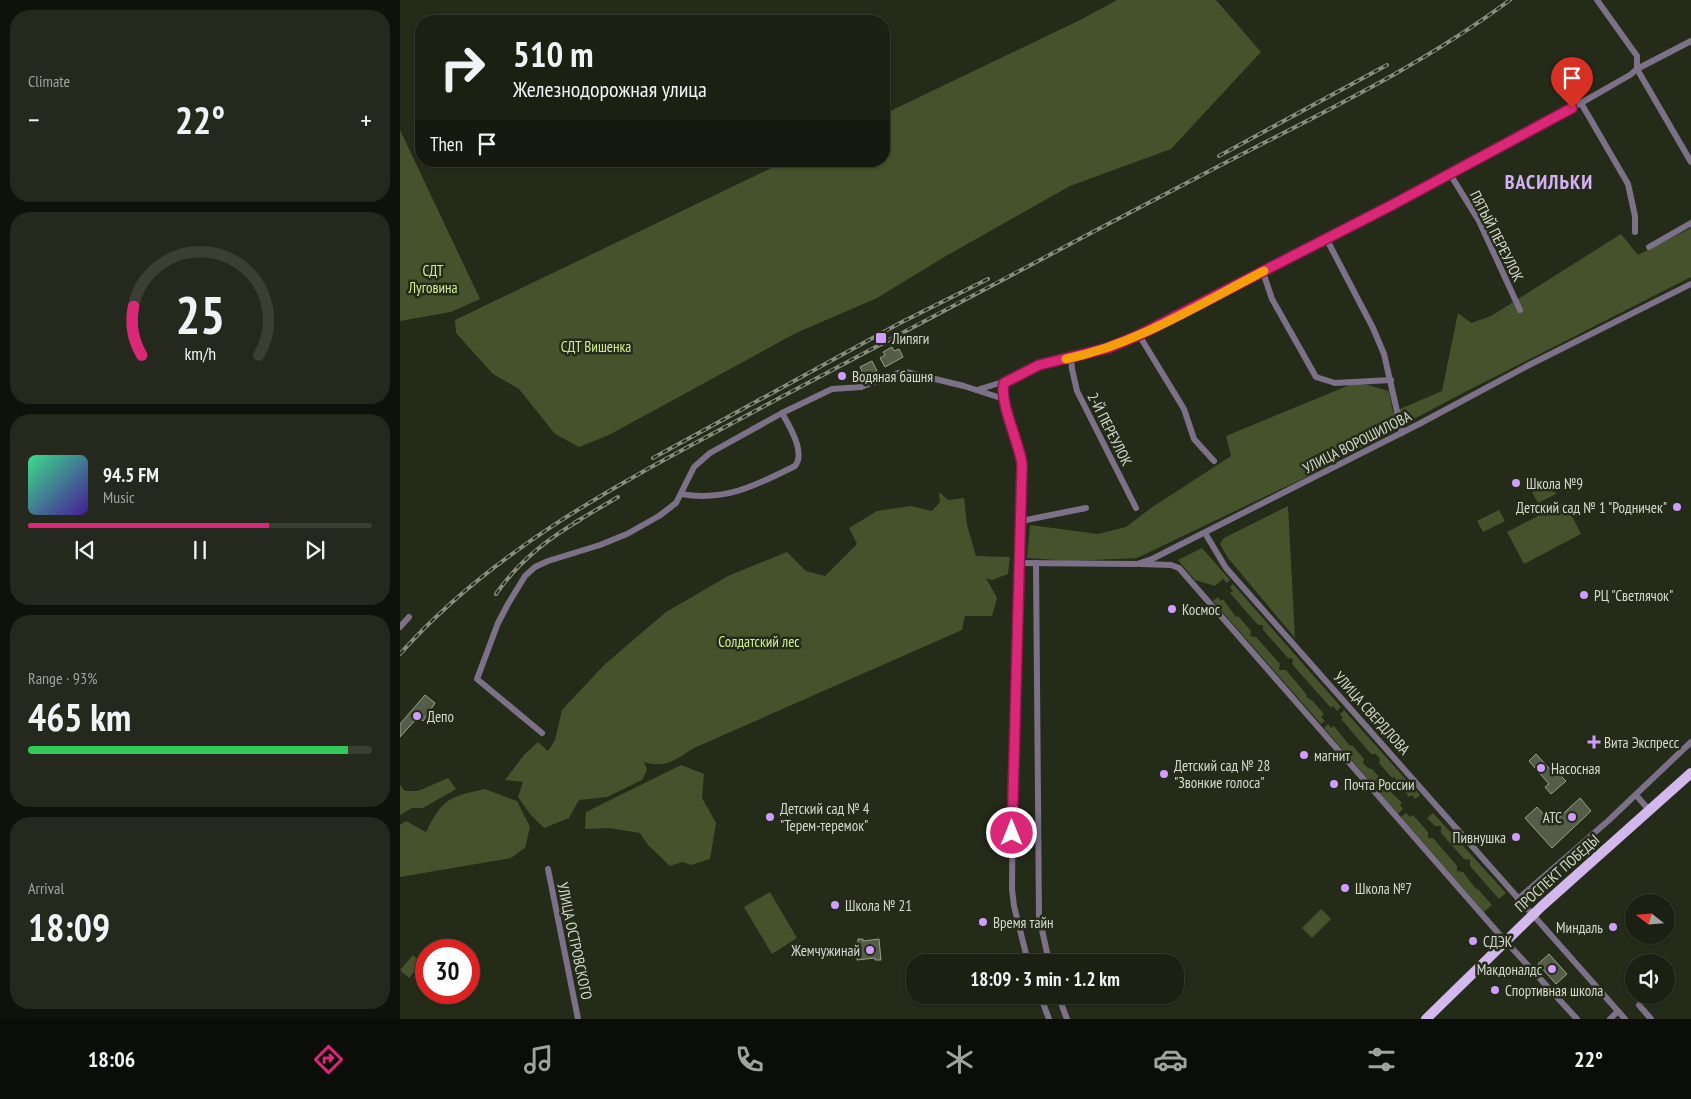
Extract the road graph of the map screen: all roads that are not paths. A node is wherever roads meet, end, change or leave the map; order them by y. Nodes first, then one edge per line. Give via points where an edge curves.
1 (1598, 0) edge
2 (1691, 41) edge
3 (1636, 68) junction
4 (1581, 103) junction
5 (1691, 162) edge
6 (1450, 174) junction
7 (1691, 223) edge
8 (1635, 232) dead end
9 (1326, 238) junction
10 (1649, 247) dead end
11 (1263, 272) junction
12 (1691, 284) edge
13 (1520, 310) dead end
14 (1139, 335) junction
15 (1071, 358) junction
16 (1392, 380) junction
17 (1006, 381) junction
18 (977, 390) junction
19 (1004, 399) junction
20 (782, 413) junction
21 (1402, 433) junction
22 (1214, 461) dead end
23 (681, 494) junction
24 (1086, 508) dead end
25 (1136, 508) dead end
26 (1021, 522) junction
27 (1205, 533) junction
28 (1019, 563) junction
29 (1036, 564) junction
30 (1137, 564) junction
31 (409, 617) dead end
32 (400, 627) edge
33 (542, 733) dead end
34 (1691, 742) edge
35 (1691, 773) edge
36 (1636, 795) junction
37 (1649, 810) junction
38 (548, 869) dead end
39 (1518, 899) junction
40 (1532, 916) junction
41 (1506, 942) junction
42 (1026, 954) edge
43 (1047, 954) edge
44 (1043, 1004) edge
45 (1061, 1004) edge
46 (1639, 1005) dead end
47 (1618, 1011) junction
48 (578, 1019) edge
49 (1049, 1019) edge
50 (1066, 1019) edge
51 (1426, 1019) edge
52 (1576, 1019) edge
53 (1610, 1019) edge
54 (1625, 1019) edge
55 (1651, 1019) edge

1 - 3 street via 1637,56
2 - 3 street
3 - 4 street via 1630,75
3 - 5 street
4 - 6 street
4 - 8 street via 1628,184
6 - 9 street
6 - 13 street, ПЯТЫЙ ПЕРЕУЛОК via 1479,221
7 - 10 street
9 - 11 street
9 - 16 street via 1373,328
11 - 14 street
11 - 16 street via 1272,300 1316,377 1336,382
12 - 21 street, УЛИЦА ВОРОШИЛОВА
14 - 15 street
14 - 22 street via 1184,409 1194,439
15 - 17 street via 1039,365
15 - 25 street, 2-Й ПЕРЕУЛОК via 1077,392
16 - 21 street
17 - 18 street
17 - 19 street
18 - 19 street
18 - 20 street via 915,374 898,373 861,387 832,389
19 - 26 street via 1022,464
20 - 23 street via 710,453 694,467
20 - 23 street via 799,453 795,466 749,489 706,498
21 - 27 street, УЛИЦА ВОРОШИЛОВА
23 - 33 street via 669,510 627,534 535,567 517,587 498,623 478,679
24 - 26 street
26 - 28 street
27 - 30 street, УЛИЦА ВОРОШИЛОВА
27 - 39 street, УЛИЦА СВЕРДЛОВА via 1226,568
28 - 29 street, УЛИЦА ВОРОШИЛОВА
28 - 42 street via 1012,889
29 - 30 street, УЛИЦА ВОРОШИЛОВА
29 - 43 street via 1039,916
30 - 41 street via 1179,568
31 - 32 street
34 - 36 street
35 - 37 main road, ПРОСПЕКТ ПОБЕДЫ
36 - 37 street
36 - 39 street
37 - 40 main road, ПРОСПЕКТ ПОБЕДЫ
38 - 48 street, УЛИЦА ОСТРОВСКОГО
39 - 40 street, УЛИЦА СВЕРДЛОВА
40 - 41 main road, ПРОСПЕКТ ПОБЕДЫ
40 - 47 street, УЛИЦА СВЕРДЛОВА
41 - 51 main road, ПРОСПЕКТ ПОБЕДЫ
41 - 52 street
44 - 49 street
45 - 50 street
46 - 55 street
47 - 53 street
47 - 54 street, УЛИЦА СВЕРДЛОВА

